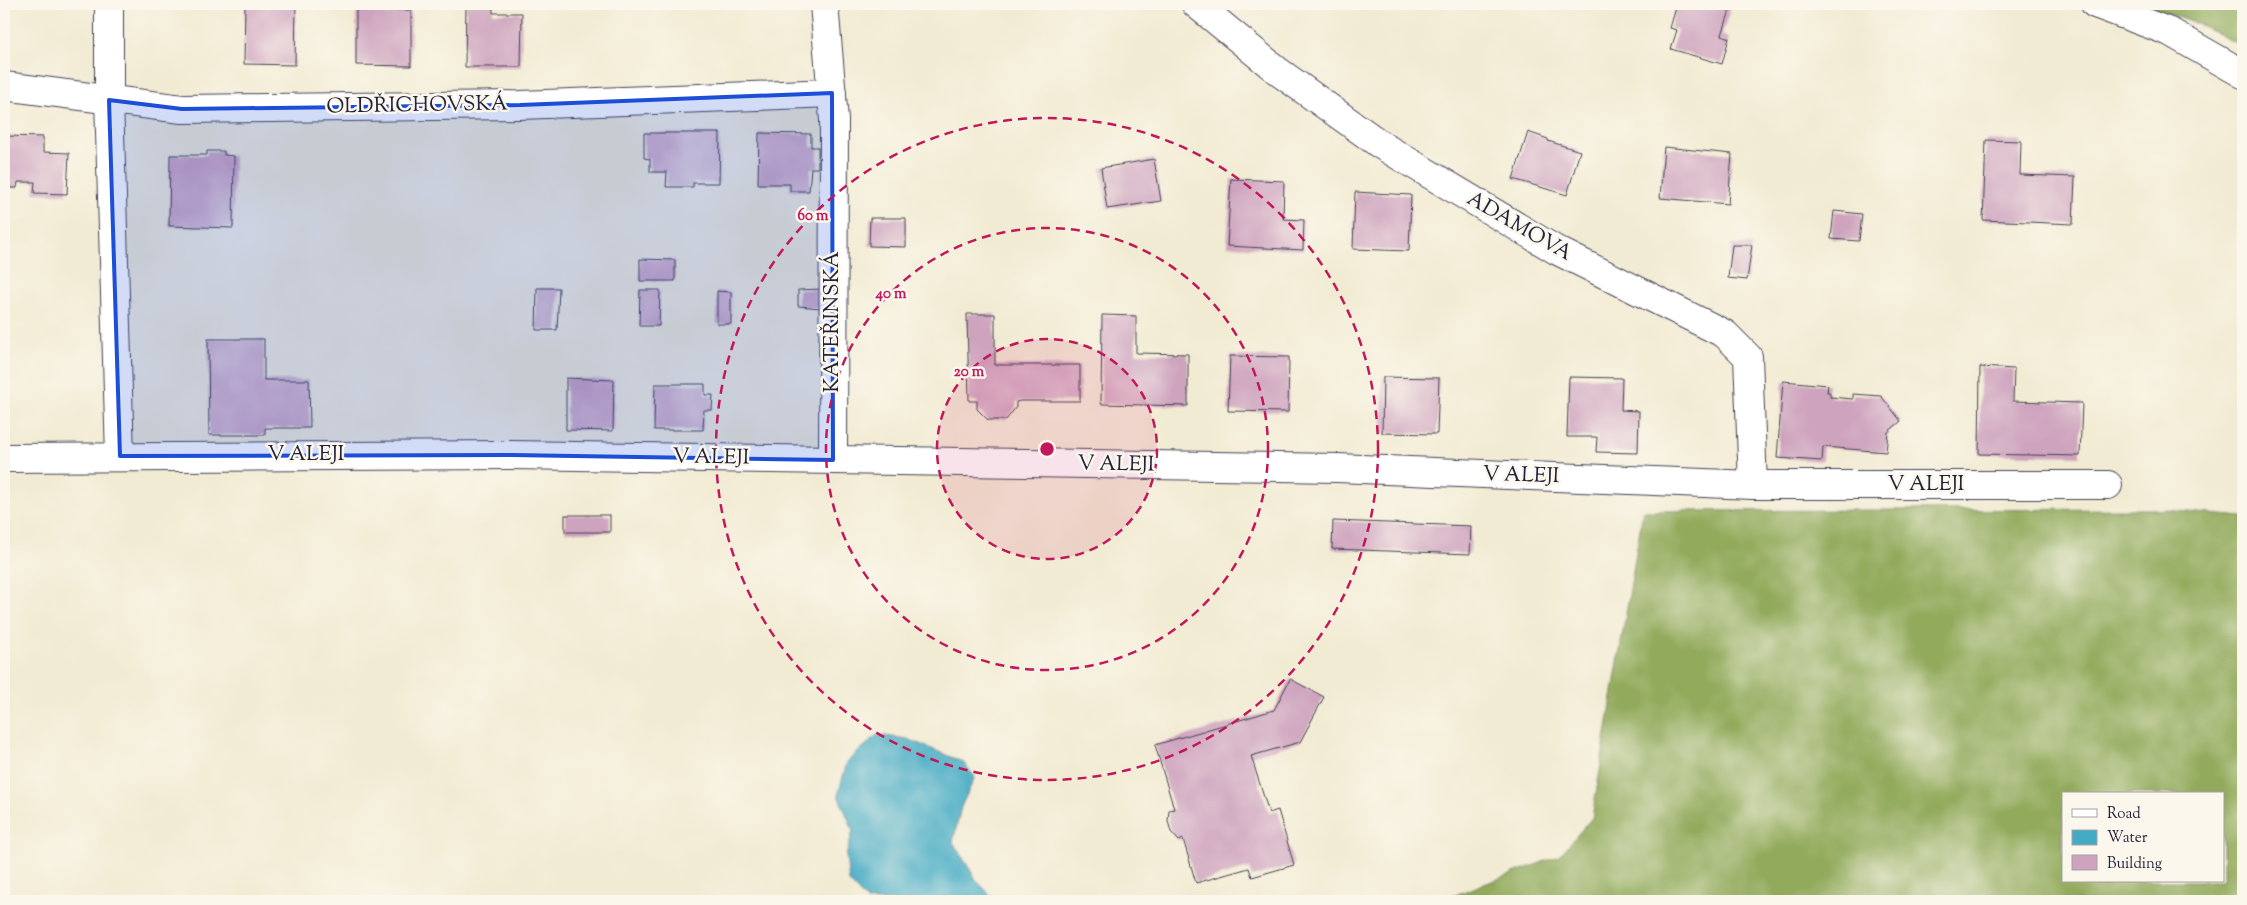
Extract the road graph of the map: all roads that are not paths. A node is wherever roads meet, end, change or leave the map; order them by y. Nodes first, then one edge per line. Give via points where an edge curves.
1 (109, 4) edge
2 (824, 4) edge
3 (1196, 4) edge
4 (2095, 4) edge
5 (2243, 74) edge
6 (4, 86) edge
7 (832, 93) junction
8 (109, 100) junction
9 (120, 456) junction
10 (4, 458) edge
11 (833, 460) junction
12 (1753, 485) junction
13 (2108, 485) dead end

1 - 8 street
2 - 7 street, KATEŘINSKÁ
3 - 12 street, ADAMOVA via 1279,72 1381,145 1556,250 1726,334 1748,357
4 - 5 street via 2170,32
6 - 8 street, OLDŘICHOVSKÁ
7 - 8 street, OLDŘICHOVSKÁ via 520,105 182,109
7 - 11 street, KATEŘINSKÁ
8 - 9 street
9 - 10 street, V ALEJI
9 - 11 street, V ALEJI via 511,455
11 - 12 street, V ALEJI via 1337,468
12 - 13 street, V ALEJI

